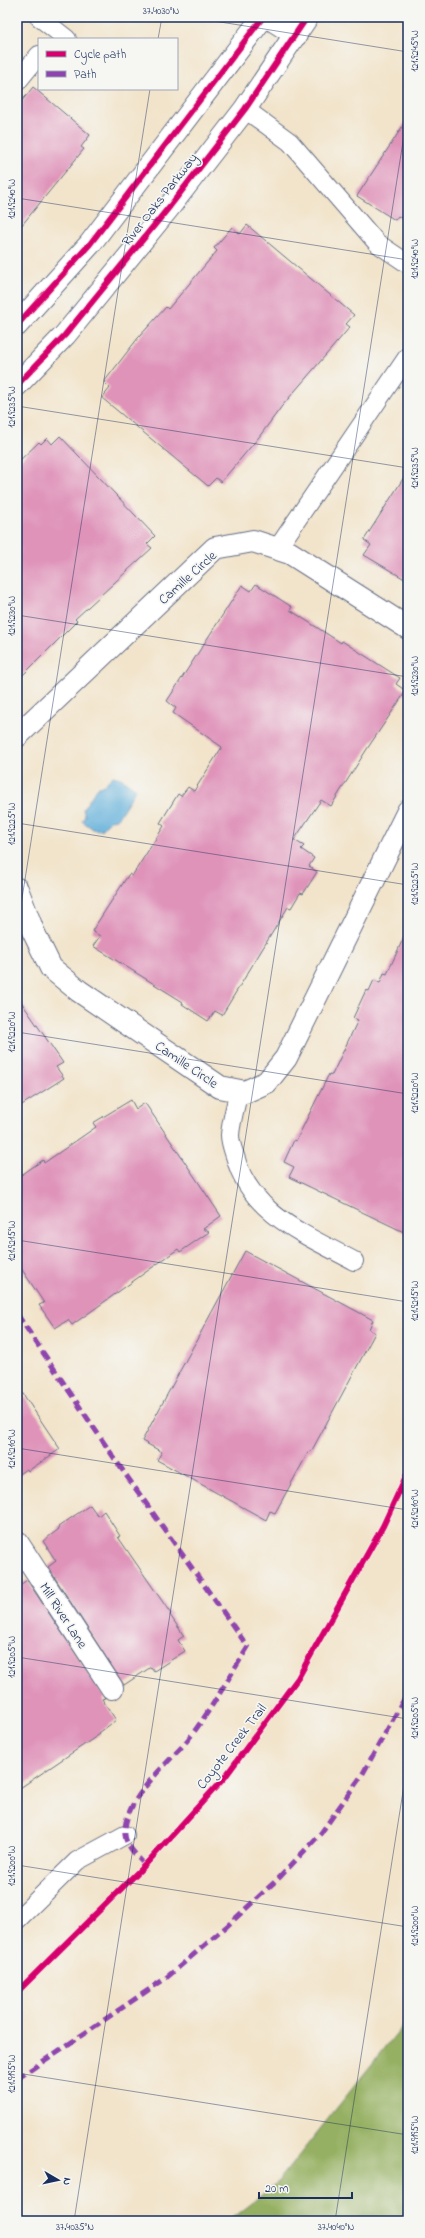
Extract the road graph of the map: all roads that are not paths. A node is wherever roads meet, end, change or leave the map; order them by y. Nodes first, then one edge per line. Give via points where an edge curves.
1 (39, 17) edge
2 (263, 17) edge
3 (268, 17) edge
4 (307, 17) edge
5 (296, 36) junction
6 (59, 37) edge
7 (38, 56) edge
8 (17, 82) edge
9 (245, 109) junction
10 (408, 264) edge
11 (17, 325) edge
12 (408, 356) edge
13 (17, 385) edge
14 (277, 549) junction
15 (408, 628) edge
16 (17, 736) edge
17 (408, 811) edge
18 (17, 889) edge
19 (239, 1090) junction
20 (354, 1261) dead end
21 (17, 1542) edge
22 (112, 1688) dead end
23 (125, 1836) dead end
24 (17, 1920) edge

1 - 6 lane
2 - 11 street, River Oaks Parkway via 90,244
3 - 5 street
4 - 5 street, River Oaks Parkway
5 - 9 street, River Oaks Parkway
7 - 8 lane
9 - 10 lane via 290,142 376,243
9 - 13 street, River Oaks Parkway via 65,335
12 - 14 lane
14 - 15 street, Camille Circle via 290,553
14 - 16 street, Camille Circle via 253,541 215,548
17 - 19 street, Camille Circle via 286,1058 267,1082 245,1092
18 - 19 street, Camille Circle via 51,968 79,991 220,1087
19 - 20 lane via 230,1136 237,1164 249,1191 268,1211
21 - 22 street, Mill River Lane
23 - 24 lane via 78,1861

